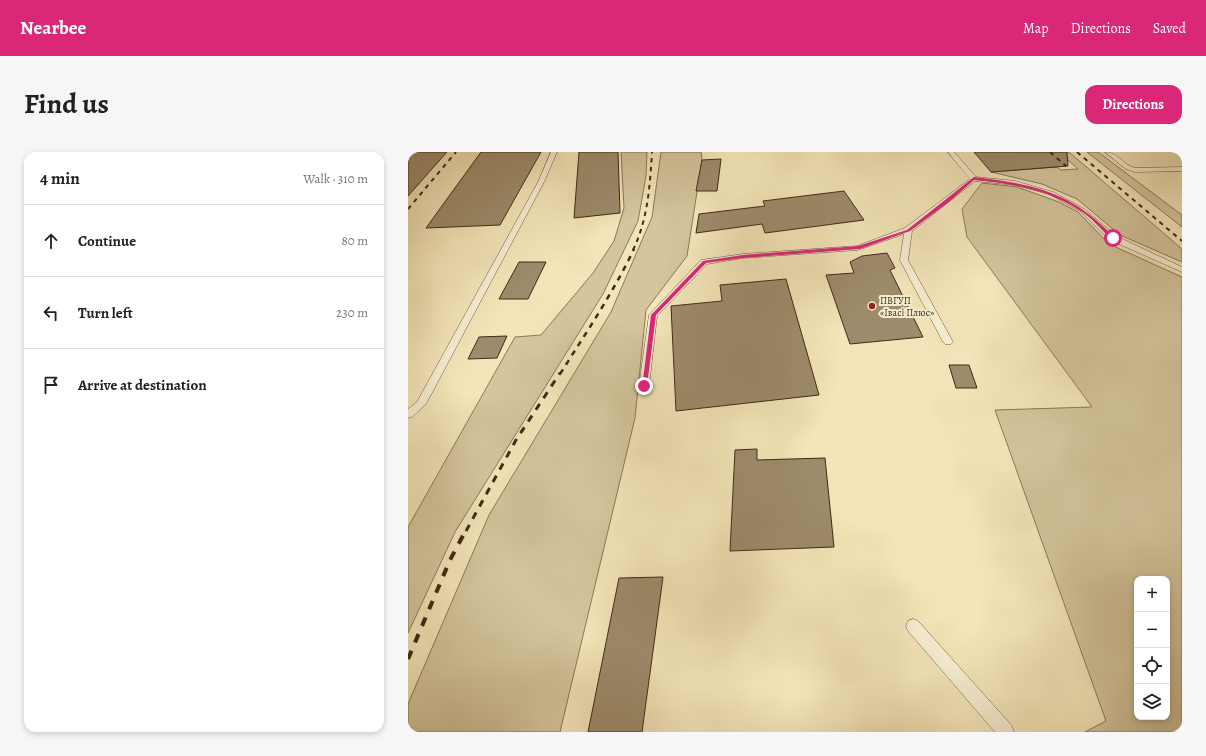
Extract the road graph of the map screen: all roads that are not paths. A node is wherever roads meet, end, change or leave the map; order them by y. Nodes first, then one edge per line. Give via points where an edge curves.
1 (554, 152) edge
2 (951, 152) edge
3 (1108, 152) edge
4 (1182, 169) edge
5 (974, 179) junction
6 (908, 230) junction
7 (1182, 270) edge
8 (948, 342) dead end
9 (644, 386) dead end
10 (408, 414) edge
11 (913, 626) dead end
12 (1006, 732) edge

1 - 10 lane via 541,182 421,404
2 - 5 lane
3 - 4 lane via 1128,168 1135,170
5 - 6 lane
5 - 7 lane via 1015,183 1050,193 1082,210 1113,238
6 - 8 lane via 904,260
6 - 9 lane via 858,248 743,256 704,262 653,315
11 - 12 lane

